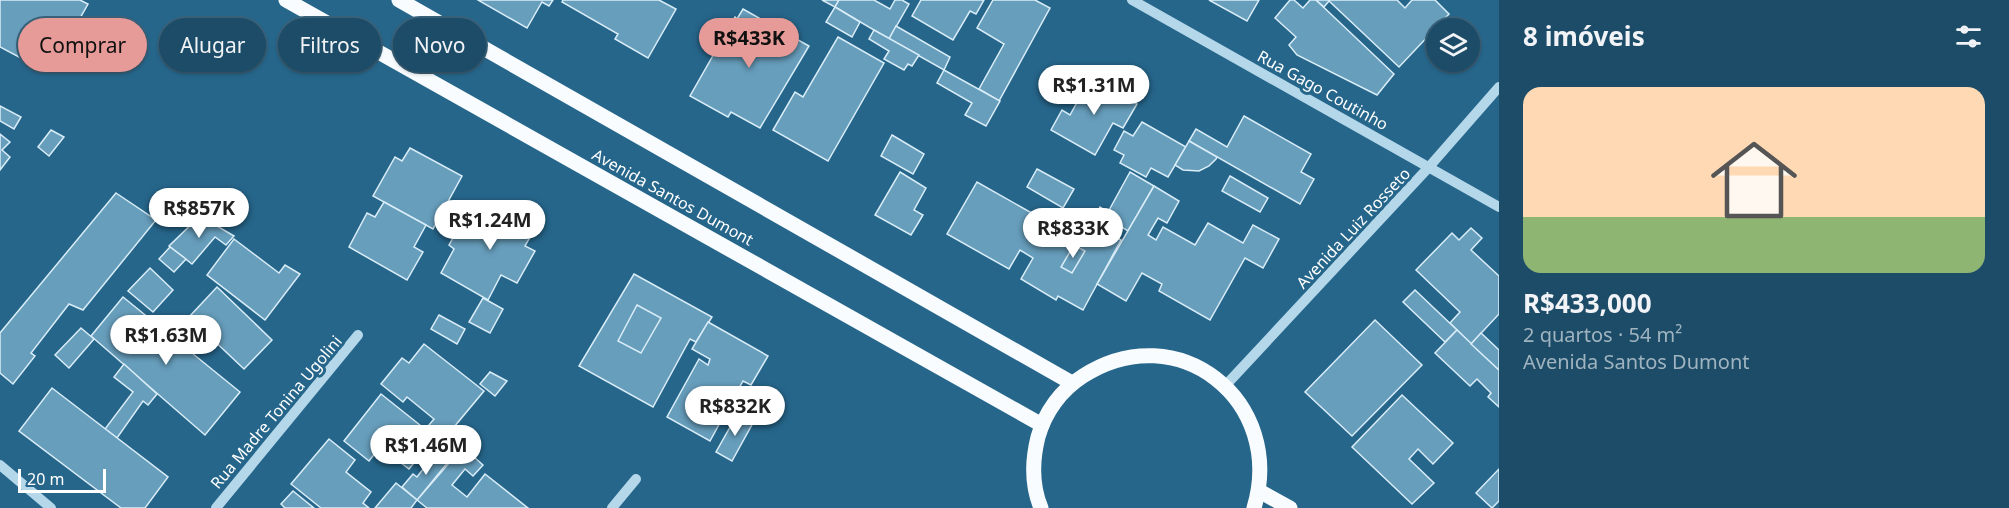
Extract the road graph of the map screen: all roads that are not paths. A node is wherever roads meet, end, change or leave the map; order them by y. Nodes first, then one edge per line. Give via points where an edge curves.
1 (286, 0) edge
2 (399, 0) edge
3 (1132, 0) edge
4 (1499, 87) edge
5 (1430, 167) junction
6 (1499, 207) edge
7 (358, 335) dead end
8 (1072, 383) junction
9 (1225, 386) junction
10 (1042, 424) junction
11 (0, 465) edge
12 (636, 479) dead end
13 (1259, 491) junction
14 (51, 508) edge
15 (216, 508) edge
16 (612, 508) edge
17 (1041, 508) edge
18 (1254, 508) edge
19 (1290, 508) edge

1 - 10 main road, Avenida Santos Dumont
2 - 8 main road
3 - 5 street, Rua Gago Coutinho
4 - 5 street, Avenida Luiz Rosseto
5 - 6 street, Rua Gago Coutinho
5 - 9 street, Avenida Luiz Rosseto
7 - 15 street, Rua Madre Tonina Ugolini
8 - 9 main road via 1100,365 1143,356 1166,357 1198,367
8 - 10 main road
9 - 13 main road via 1248,416 1260,452
10 - 17 main road via 1032,460
11 - 14 street
12 - 16 street
13 - 18 main road
13 - 19 main road

